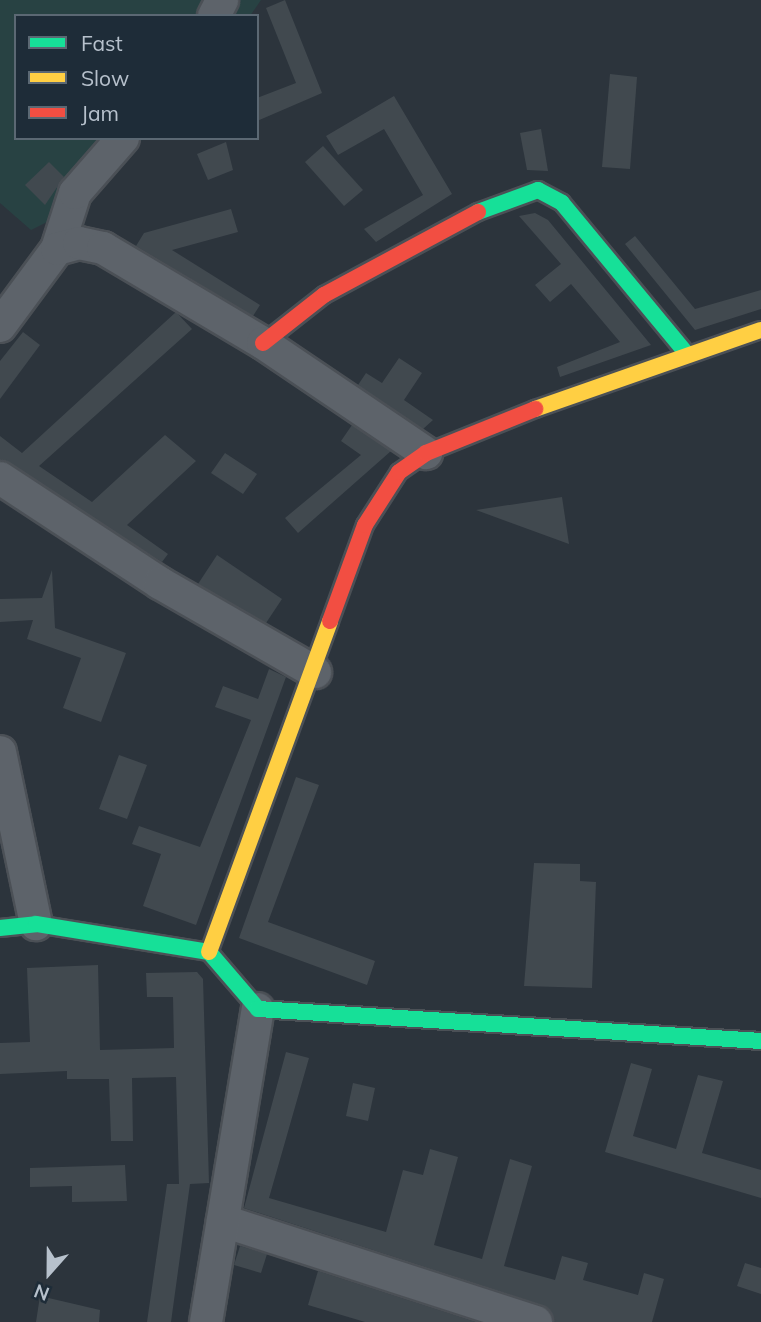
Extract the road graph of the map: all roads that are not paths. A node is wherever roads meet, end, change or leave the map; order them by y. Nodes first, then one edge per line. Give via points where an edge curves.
1 (121, 140) edge
2 (57, 249) junction
3 (0, 326) edge
4 (761, 330) edge
5 (263, 343) junction
6 (686, 353) junction
7 (426, 453) junction
8 (0, 478) edge
9 (315, 672) junction
10 (0, 752) edge
11 (36, 924) junction
12 (0, 928) edge
13 (209, 952) junction
14 (258, 1009) junction
15 (761, 1041) edge
16 (223, 1221) junction
17 (206, 1322) edge
18 (536, 1322) edge

1 - 2 street via 75,193
2 - 3 street
2 - 5 street via 79,243 103,248
4 - 6 street
5 - 6 street via 324,295 506,197 538,190 562,203
5 - 7 street
6 - 7 street
7 - 9 street via 384,489 365,526
8 - 9 street via 160,583
9 - 13 street
10 - 11 street
11 - 12 street
11 - 13 street
13 - 14 street
14 - 15 street
14 - 16 street
16 - 17 street
16 - 18 street

